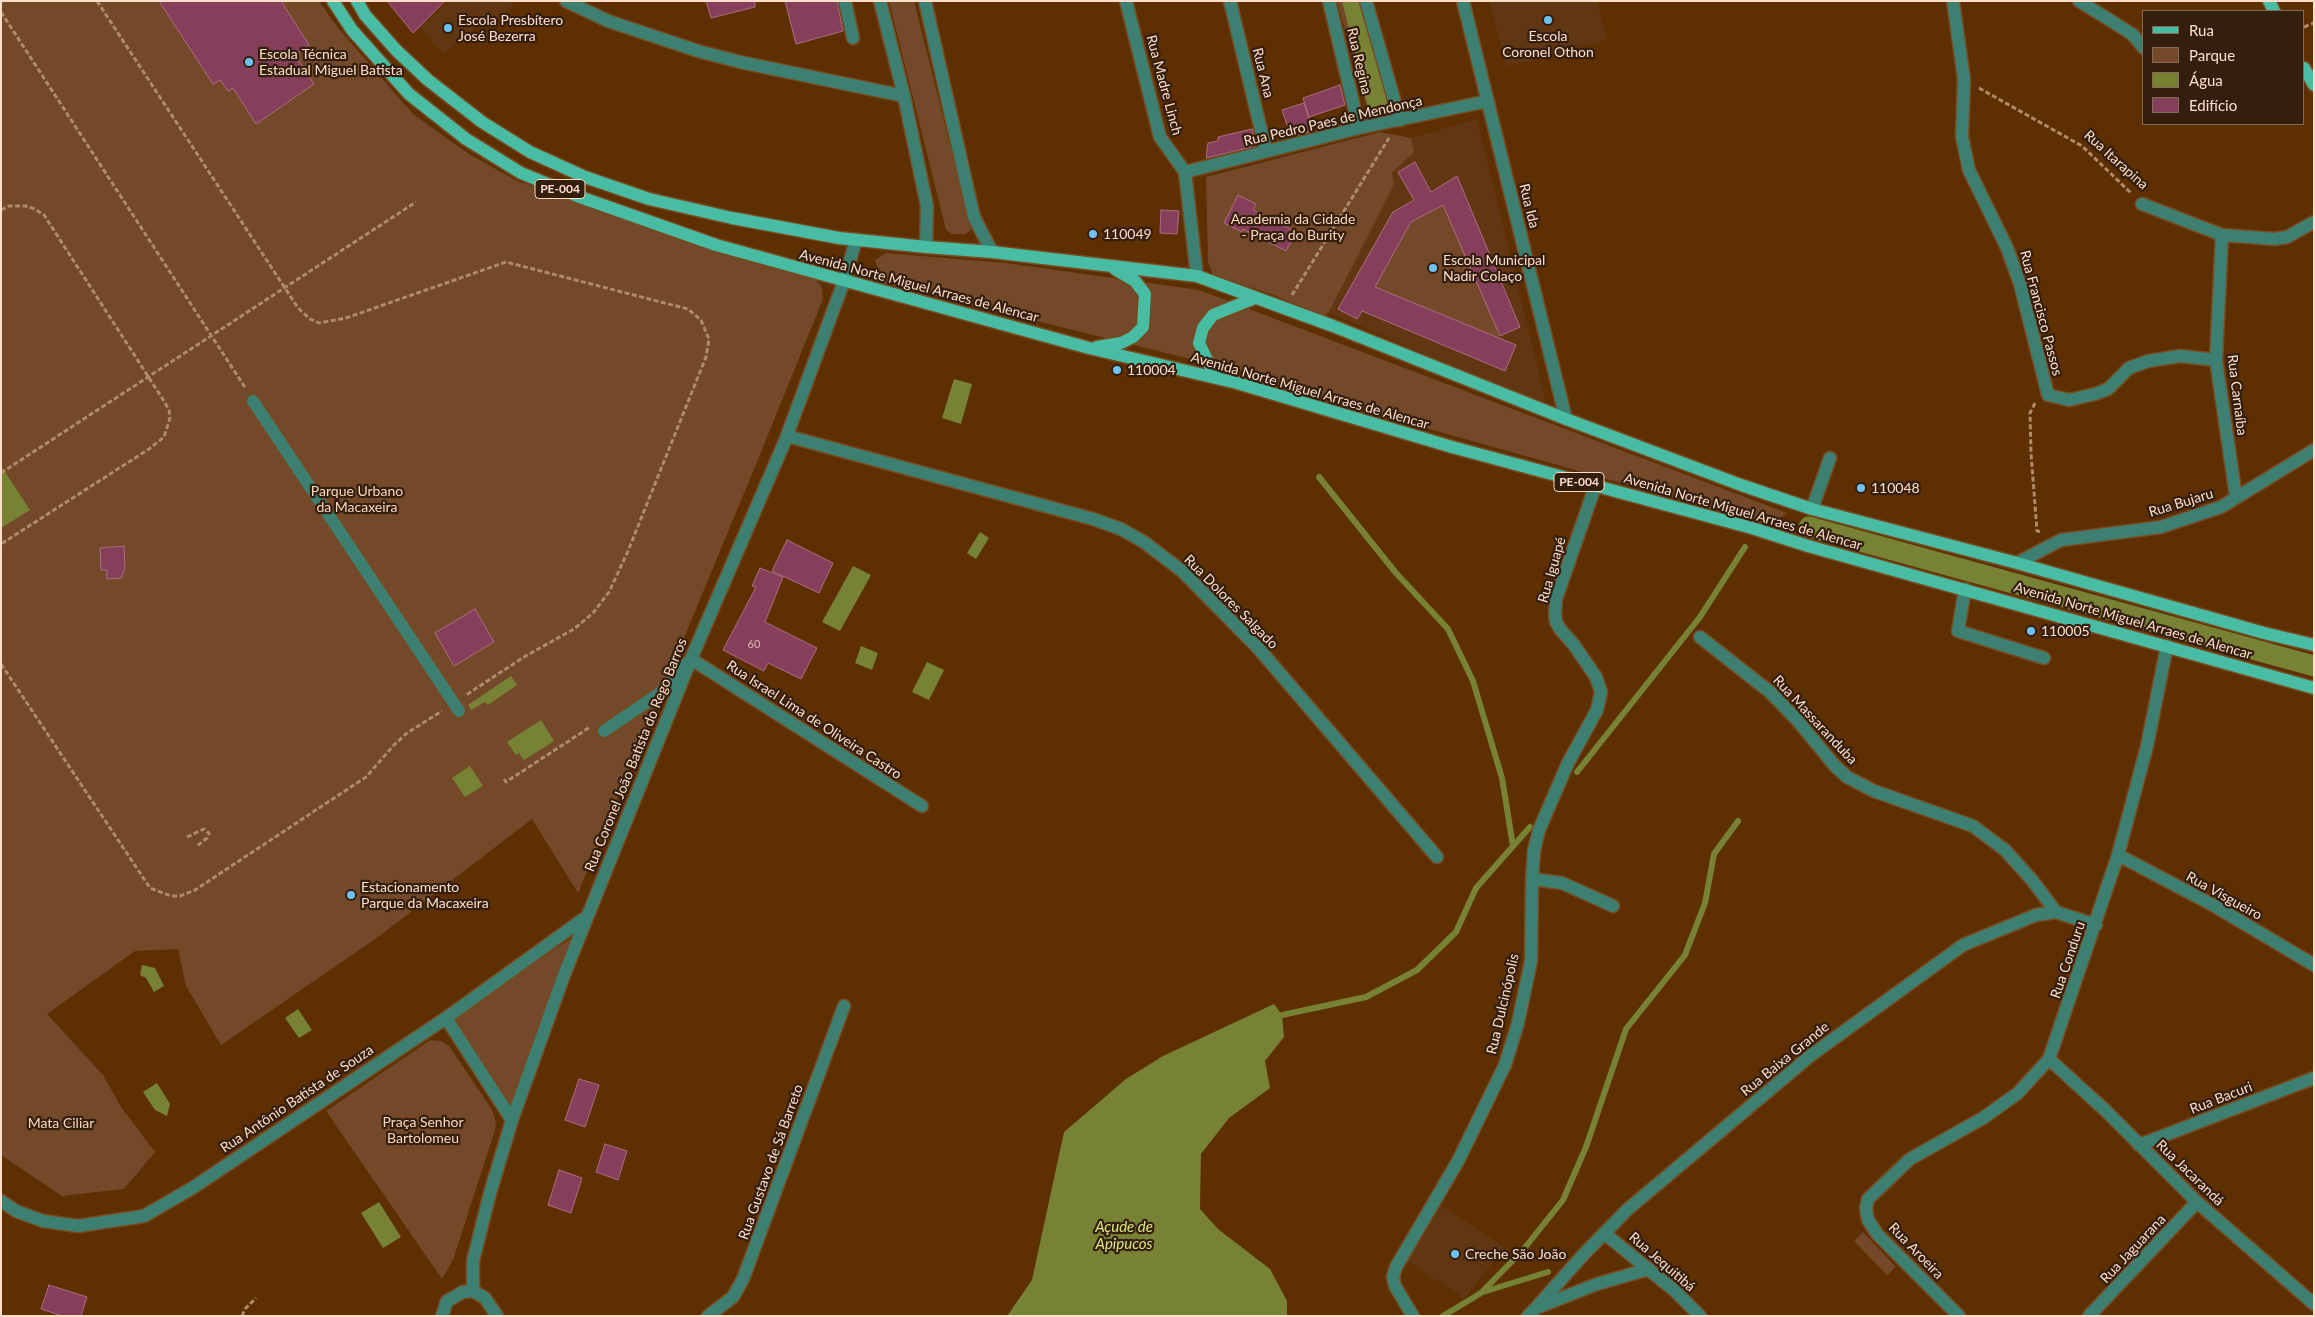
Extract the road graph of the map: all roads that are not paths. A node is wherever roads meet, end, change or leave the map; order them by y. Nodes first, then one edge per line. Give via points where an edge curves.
1 (333, 1) edge
2 (357, 1) edge
3 (566, 1) edge
4 (845, 1) edge
5 (880, 1) edge
6 (925, 1) edge
7 (1126, 1) edge
8 (1230, 1) edge
9 (1329, 1) edge
10 (1366, 1) edge
11 (1463, 1) edge
12 (1954, 1) edge
13 (2079, 1) edge
14 (853, 38) dead end
15 (2142, 46) edge
16 (2305, 70) edge
17 (2314, 86) edge
18 (904, 96) junction
19 (1488, 101) junction
20 (1400, 120) junction
21 (1359, 128) junction
22 (1266, 151) junction
23 (1185, 172) junction
24 (2142, 204) road end
25 (2314, 222) edge
26 (2222, 235) junction
27 (856, 240) junction
28 (926, 247) junction
29 (992, 252) junction
30 (1112, 267) junction
31 (1197, 276) junction
32 (844, 281) junction
33 (1255, 298) junction
34 (1089, 348) junction
35 (2216, 360) junction
36 (1216, 378) junction
37 (253, 401) road end
38 (1566, 418) junction
39 (787, 436) junction
40 (2314, 450) edge
41 (1830, 458) dead end
42 (1595, 487) junction
43 (2236, 497) junction
44 (1812, 509) junction
45 (2017, 563) junction
46 (1964, 590) junction
47 (1700, 637) dead end
48 (2314, 645) edge
49 (2167, 646) junction
50 (2044, 658) dead end
51 (691, 659) junction
52 (2314, 688) edge
53 (456, 707) road end
54 (1597, 710) joint
55 (600, 727) road end
56 (922, 806) dead end
57 (2118, 855) junction
58 (1437, 857) dead end
59 (1532, 879) junction
60 (1613, 906) dead end
61 (2056, 912) junction
62 (586, 917) junction
63 (2096, 925) junction
64 (2313, 961) edge
65 (844, 1006) dead end
66 (446, 1018) junction
67 (2049, 1059) junction
68 (2314, 1078) edge
69 (512, 1120) junction
70 (2139, 1145) junction
71 (1868, 1199) joint
72 (1, 1201) edge
73 (2197, 1202) junction
74 (1604, 1233) junction
75 (1649, 1270) junction
76 (473, 1292) junction
77 (2314, 1304) edge
78 (1532, 1312) edge
79 (442, 1316) edge
80 (497, 1316) edge
81 (708, 1316) edge
82 (1413, 1316) edge
83 (1700, 1316) edge
84 (1959, 1316) edge
85 (2089, 1316) edge

1 - 32 main road, Avenida Norte Miguel Arraes de Alencar / PE-004 via 352,30 409,94 466,139 521,173 716,245
2 - 27 main road, Avenida Norte Miguel Arraes de Alencar / PE-004 via 396,50 428,80 482,122 530,152 585,177 649,199 732,218
3 - 18 street via 608,21 698,51
4 - 14 street
5 - 18 street
6 - 29 street via 974,217
7 - 23 street, Rua Madre Linch via 1160,136
8 - 22 street, Rua Ana
9 - 21 street, Rua Regina
10 - 20 street, Rua Regina
11 - 19 street, Rua Ida
12 - 35 street, Rua Francisco Passos via 1964,79 1962,137 1969,170 2007,248 2020,284 2048,395 2068,400 2095,394 2108,389 2129,368 2148,360 2180,356
13 - 15 street via 2124,28
16 - 17 main road
18 - 28 street via 927,206
19 - 20 street, Rua Pedro Paes de Mendonça
19 - 38 street, Rua Ida
20 - 21 street, Rua Pedro Paes de Mendonça
21 - 22 street, Rua Pedro Paes de Mendonça
22 - 23 street, Rua Pedro Paes de Mendonça
23 - 31 street
24 - 26 street, Rua Itarapina
25 - 26 street, Rua Itarapina via 2287,237 2275,239
26 - 35 street, Rua Carnaíba
27 - 28 main road, Avenida Norte Miguel Arraes de Alencar / PE-004
27 - 32 street, Rua Coronel João Batista do Rego Barros
28 - 29 main road, Avenida Norte Miguel Arraes de Alencar / PE-004
29 - 30 main road, Avenida Norte Miguel Arraes de Alencar / PE-004
30 - 31 main road, Avenida Norte Miguel Arraes de Alencar / PE-004
30 - 34 main road via 1135,281 1145,294 1143,327 1121,343
31 - 33 main road, Avenida Norte Miguel Arraes de Alencar / PE-004
32 - 34 main road, Avenida Norte Miguel Arraes de Alencar / PE-004
32 - 39 street, Rua Coronel João Batista do Rego Barros
33 - 36 main road via 1213,315 1203,328 1200,343
33 - 38 main road, Avenida Norte Miguel Arraes de Alencar / PE-004
34 - 36 main road, Avenida Norte Miguel Arraes de Alencar / PE-004
35 - 43 street, Rua Carnaíba
36 - 42 main road, Avenida Norte Miguel Arraes de Alencar / PE-004
37 - 53 street
38 - 44 main road, Avenida Norte Miguel Arraes de Alencar / PE-004
39 - 51 street, Rua Coronel João Batista do Rego Barros
39 - 58 street, Rua Dolores Salgado via 1093,519 1144,542 1182,571 1259,649
40 - 43 street, Rua Bujaru
41 - 44 street
42 - 46 main road, Avenida Norte Miguel Arraes de Alencar / PE-004 via 1752,528
42 - 54 street, Rua Iguapé via 1556,599 1555,614 1560,629 1596,678 1601,692
43 - 45 street, Rua Bujaru via 2221,507 2161,527 2061,540
44 - 45 main road, Avenida Norte Miguel Arraes de Alencar / PE-004
45 - 48 main road, Avenida Norte Miguel Arraes de Alencar / PE-004
46 - 49 main road, Avenida Norte Miguel Arraes de Alencar / PE-004
46 - 50 street via 1958,631
47 - 61 street, Rua Massaranduba via 1770,692 1847,777 1874,791 1973,826 2005,850
49 - 52 main road, Avenida Norte Miguel Arraes de Alencar / PE-004
49 - 57 street, Rua Conduru via 2147,746
51 - 55 street via 660,693
51 - 56 street, Rua Israel Lima de Oliveira Castro
51 - 62 street, Rua Coronel João Batista do Rego Barros
54 - 59 street, Rua Dulcinópolis via 1568,764 1539,830
57 - 63 street, Rua Conduru
57 - 64 street, Rua Visgueiro
59 - 60 street via 1562,883
59 - 82 street, Rua Dulcinópolis via 1531,961 1505,1065 1458,1161 1394,1272 1395,1286
61 - 63 street, Rua Baixa Grande
61 - 74 street, Rua Baixa Grande via 2036,915 1963,945 1810,1056 1628,1209
62 - 66 street, Rua Antônio Batista de Souza
62 - 69 street, Rua Coronel João Batista do Rego Barros
63 - 67 street, Rua Conduru
65 - 81 street, Rua Gustavo de Sá Barreto via 743,1279 733,1297
66 - 69 street
66 - 72 street, Rua Antônio Batista de Souza via 194,1187 144,1216 78,1226 43,1221 16,1211
67 - 70 street, Rua Jacarandá
67 - 71 street, Rua Conduru via 2018,1093 1983,1118 1910,1159
68 - 70 street, Rua Bacuri
69 - 76 street, Rua Coronel João Batista do Rego Barros via 474,1261
70 - 73 street, Rua Jacarandá
71 - 84 street, Rua Aroeira via 1868,1220 1878,1235
73 - 77 street, Rua Jacarandá
73 - 85 street, Rua Jaguarana
74 - 75 street, Rua Jequitibá
74 - 78 street, Rua Baixa Grande
75 - 78 street via 1597,1284
75 - 83 street, Rua Jequitibá
76 - 79 street via 463,1292 447,1301
76 - 80 street via 485,1298

